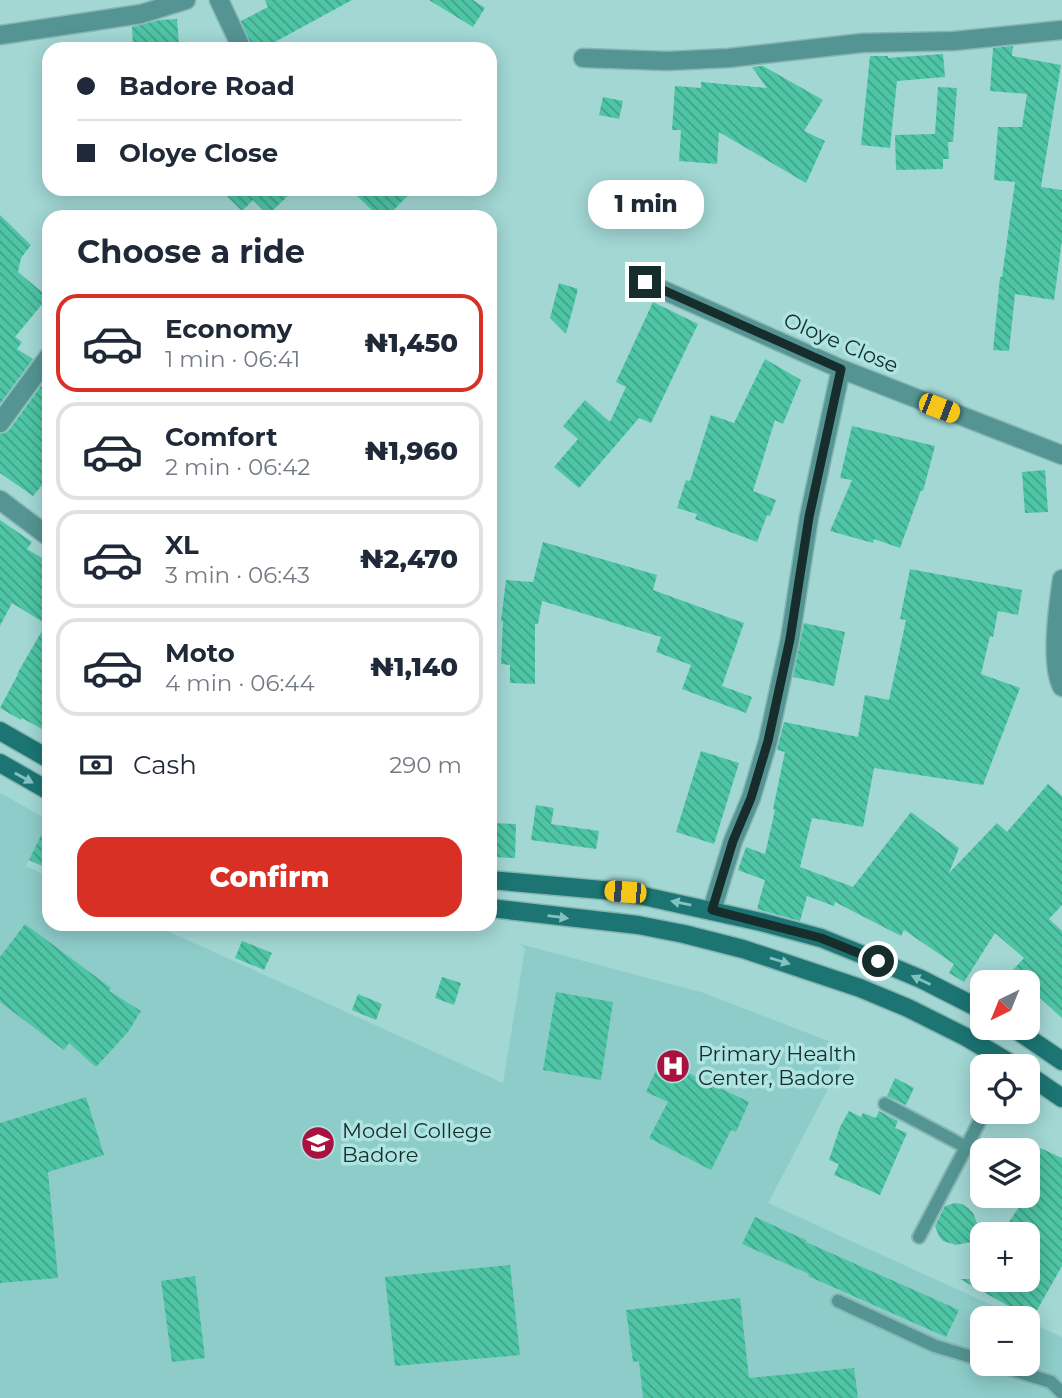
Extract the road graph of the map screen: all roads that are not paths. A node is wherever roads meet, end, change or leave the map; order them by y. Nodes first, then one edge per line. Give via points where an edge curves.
1 (187, 0) edge
2 (219, 0) edge
3 (1062, 30) edge
4 (0, 35) edge
5 (239, 42) edge
6 (583, 58) dead end
7 (645, 282) dead end
8 (42, 366) edge
9 (841, 369) junction
10 (0, 423) edge
11 (1062, 455) edge
12 (0, 500) edge
13 (42, 532) edge
14 (1062, 579) edge
15 (1062, 687) edge
16 (0, 731) edge
17 (42, 755) edge
18 (0, 763) edge
19 (42, 787) edge
20 (497, 881) edge
21 (497, 909) edge
22 (712, 910) junction
23 (970, 1004) edge
24 (1032, 1040) edge
25 (994, 1054) edge
26 (1057, 1057) edge
27 (1040, 1069) edge
28 (1040, 1082) edge
29 (1062, 1098) edge
30 (884, 1104) dead end
31 (978, 1124) edge
32 (966, 1147) junction
33 (919, 1237) dead end
34 (838, 1301) dead end
35 (970, 1356) edge
36 (1032, 1376) edge
37 (1062, 1392) edge

1 - 4 street via 141,14
2 - 5 street
3 - 6 street via 679,61
7 - 9 street, Oloye Close
8 - 10 street
9 - 11 street, Oloye Close
9 - 22 street via 768,741
12 - 13 street
14 - 15 street via 1055,654
16 - 17 main road
18 -> 19 main road
22 -> 20 main road via 625,892
21 -> 25 main road via 639,925 743,949 908,1008
23 -> 22 main road via 821,938
24 - 26 main road
26 - 27 main road
28 - 29 main road
30 - 32 lane
31 - 32 lane
32 - 33 lane
34 - 35 lane via 935,1346
36 - 37 lane via 1051,1382

